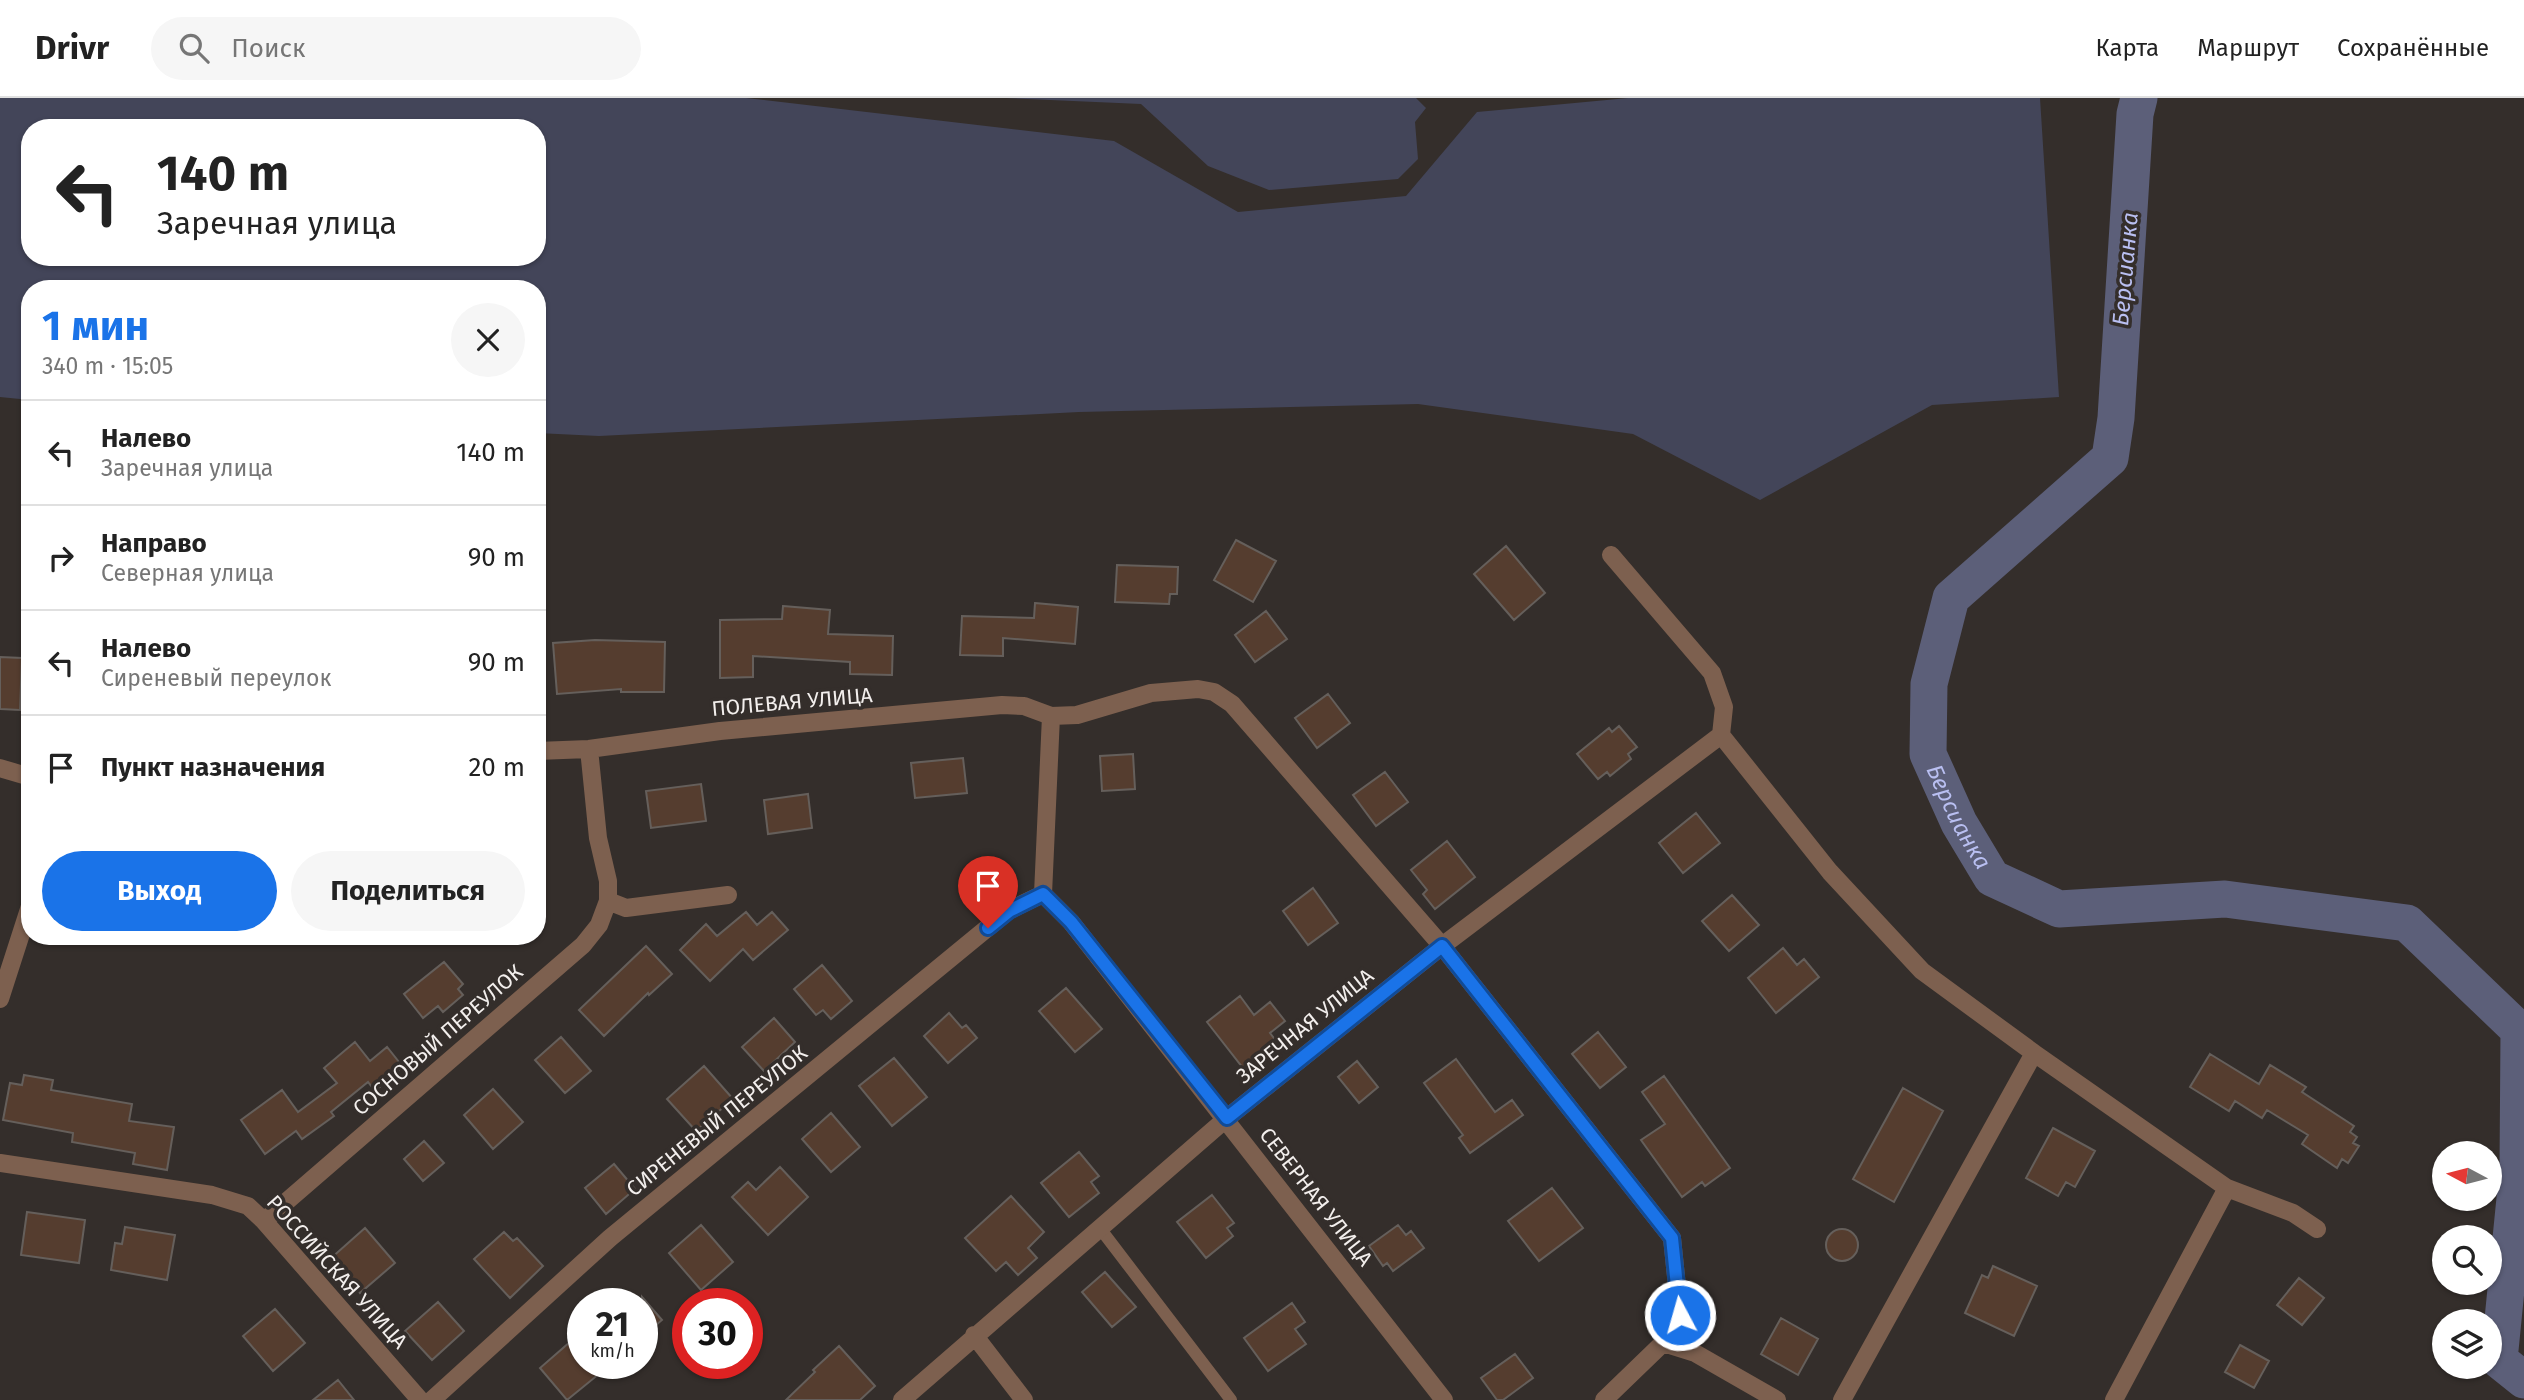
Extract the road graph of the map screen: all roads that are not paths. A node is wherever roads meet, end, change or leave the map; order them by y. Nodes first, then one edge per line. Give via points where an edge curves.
1 (1611, 555) dead end
2 (1051, 716) junction
3 (1721, 736) junction
4 (589, 749) junction
5 (546, 751) edge
6 (0, 768) edge
7 (21, 774) edge
8 (1043, 894) junction
9 (728, 895) dead end
10 (608, 901) junction
11 (21, 934) edge
12 (1442, 946) junction
13 (0, 999) edge
14 (2034, 1053) junction
15 (1227, 1118) junction
16 (0, 1163) edge
17 (2227, 1188) junction
18 (264, 1220) junction
19 (1099, 1227) junction
20 (2317, 1229) dead end
21 (974, 1335) junction
22 (1663, 1343) junction
23 (420, 1400) edge
24 (432, 1400) edge
25 (902, 1400) edge
26 (1024, 1400) edge
27 (1231, 1400) edge
28 (1444, 1400) edge
29 (1604, 1400) edge
30 (1777, 1400) edge
31 (1842, 1400) edge
32 (2114, 1400) edge

1 - 3 street via 1712,673 1724,707
2 - 4 street, ПОЛЕВАЯ УЛИЦА via 1024,706 1002,705 720,731
2 - 8 street
2 - 12 street via 1077,715 1151,694 1198,689 1214,692 1233,704
3 - 12 street, ЗАРЕЧНАЯ УЛИЦА
3 - 14 street via 1830,873 1922,971
4 - 5 street, ПОЛЕВАЯ УЛИЦА
4 - 10 street
6 - 7 street
8 - 15 street, СЕВЕРНАЯ УЛИЦА via 1071,922
8 - 24 street, СИРЕНЕВЫЙ ПЕРЕУЛОК via 1009,911 610,1238
9 - 10 street via 626,908
10 - 18 street, СОСНОВЫЙ ПЕРЕУЛОК via 599,925 583,945
11 - 13 street
12 - 15 street, ЗАРЕЧНАЯ УЛИЦА
12 - 22 street via 1672,1238 1680,1315
14 - 17 street
14 - 31 street
15 - 19 street, ЗАРЕЧНАЯ УЛИЦА
15 - 28 street, СЕВЕРНАЯ УЛИЦА
16 - 18 street, РОССИЙСКАЯ УЛИЦА via 212,1195 248,1206
17 - 20 street via 2293,1213
17 - 32 street
18 - 23 street, РОССИЙСКАЯ УЛИЦА
19 - 21 street, ЗАРЕЧНАЯ УЛИЦА
19 - 27 lane
21 - 25 street, ЗАРЕЧНАЯ УЛИЦА
21 - 26 street
22 - 29 street
22 - 30 street via 1695,1353

